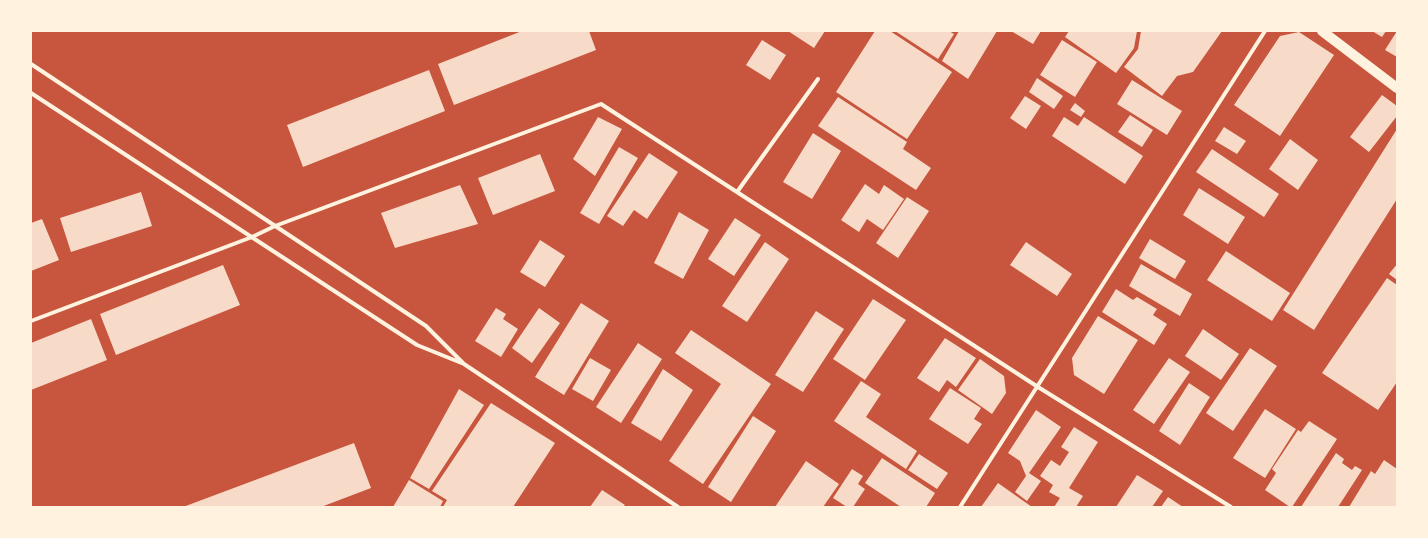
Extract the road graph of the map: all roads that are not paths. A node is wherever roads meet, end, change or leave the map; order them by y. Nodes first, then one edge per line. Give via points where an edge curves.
1 (1265, 31) edge
2 (1322, 31) edge
3 (31, 64) edge
4 (818, 79) dead end
5 (1397, 88) edge
6 (31, 93) edge
7 (737, 192) junction
8 (275, 226) junction
9 (252, 237) junction
10 (31, 321) edge
11 (464, 364) junction
12 (1038, 387) junction
13 (678, 507) edge
14 (960, 507) edge
15 (1231, 507) edge

1 - 12 street
2 - 5 main road
3 - 8 street
4 - 7 street
6 - 9 street
7 - 8 street via 601,104
7 - 12 street
8 - 9 street
8 - 11 street via 426,326
9 - 10 street
9 - 11 street via 418,345
11 - 13 street
12 - 14 street
12 - 15 street

